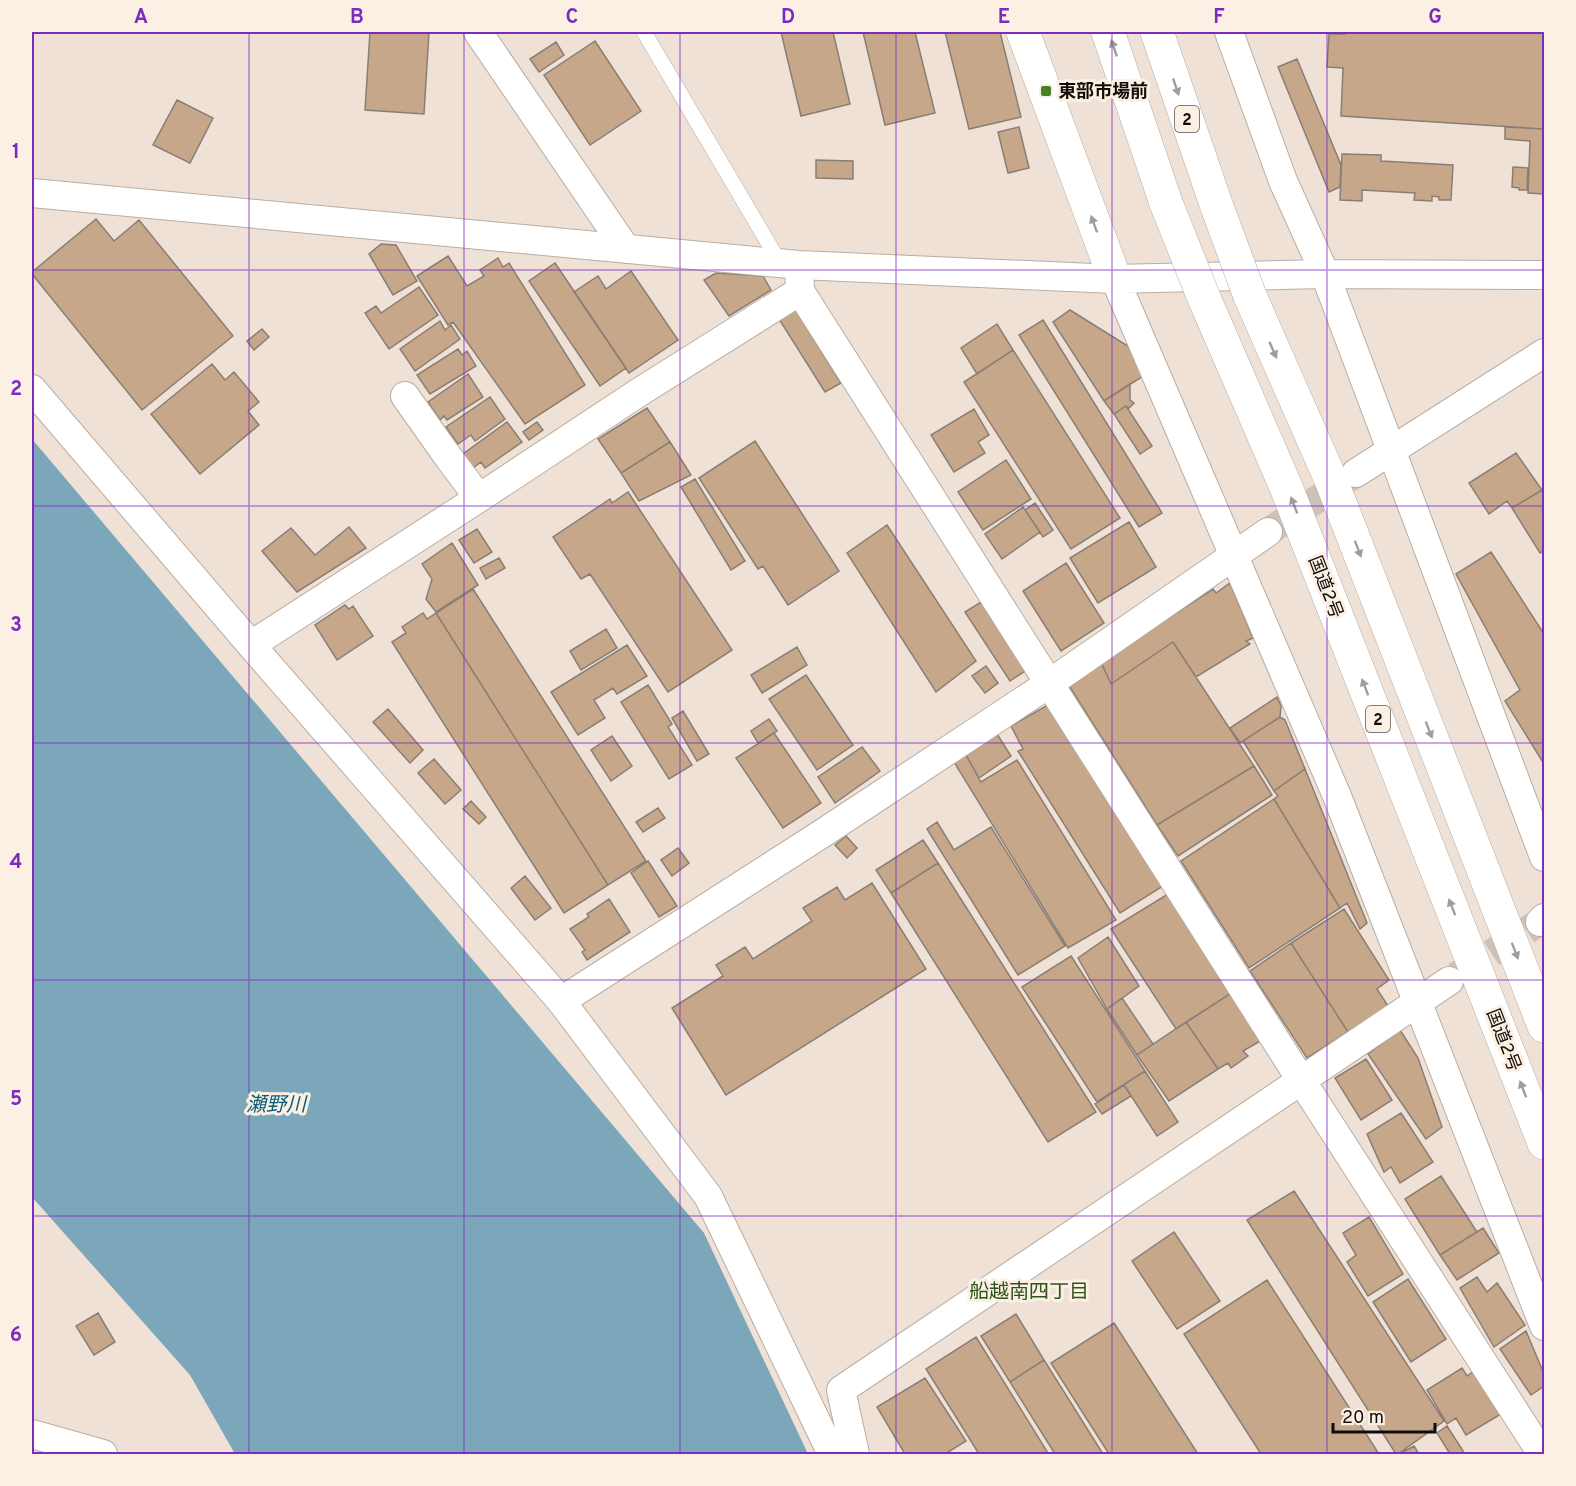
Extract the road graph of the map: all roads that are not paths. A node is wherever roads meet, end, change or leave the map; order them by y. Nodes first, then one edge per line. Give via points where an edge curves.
1 (478, 32) edge
2 (644, 32) edge
3 (1023, 32) edge
4 (1108, 32) edge
5 (1157, 32) edge
6 (1229, 32) edge
7 (32, 193) edge
8 (626, 249) junction
9 (793, 273) junction
10 (1325, 274) junction
11 (1545, 275) edge
12 (1115, 279) junction
13 (1545, 353) edge
14 (32, 389) edge
15 (405, 396) dead end
16 (1392, 449) junction
17 (1356, 473) tunnel mouth
18 (479, 498) junction
19 (1268, 532) tunnel mouth
20 (1233, 555) junction
21 (251, 645) junction
22 (1050, 683) junction
23 (1545, 857) edge
24 (1449, 981) tunnel mouth
25 (561, 1000) junction
26 (1418, 1001) junction
27 (1545, 1026) edge
28 (1301, 1080) junction
29 (1545, 1143) edge
30 (1545, 1326) edge
31 (32, 1434) edge
32 (103, 1455) edge
33 (832, 1455) edge
34 (855, 1455) edge
35 (1542, 1455) edge

1 - 8 street
2 - 9 lane
12 -> 3 highway
29 -> 4 highway, 国道2号 / 2, bridge via 1287,487 1166,203
5 -> 27 highway, 2, bridge via 1250,296 1331,480
6 - 10 street via 1283,182
7 - 8 street
8 - 9 street
9 - 12 street
9 - 18 street via 638,393
9 - 22 street
10 - 11 street
10 - 12 street
10 - 16 street
12 - 20 street
13 - 16 street
14 - 21 street
15 - 18 street
16 - 17 street
16 - 23 street
18 - 21 street
19 - 20 street
20 - 22 street
20 - 26 street via 1337,796
21 - 25 street
22 - 25 street
22 - 28 street
24 - 26 street
25 - 33 street via 708,1196
26 - 28 street
26 - 30 street
28 - 34 street via 841,1390
28 - 35 street
31 - 32 street

